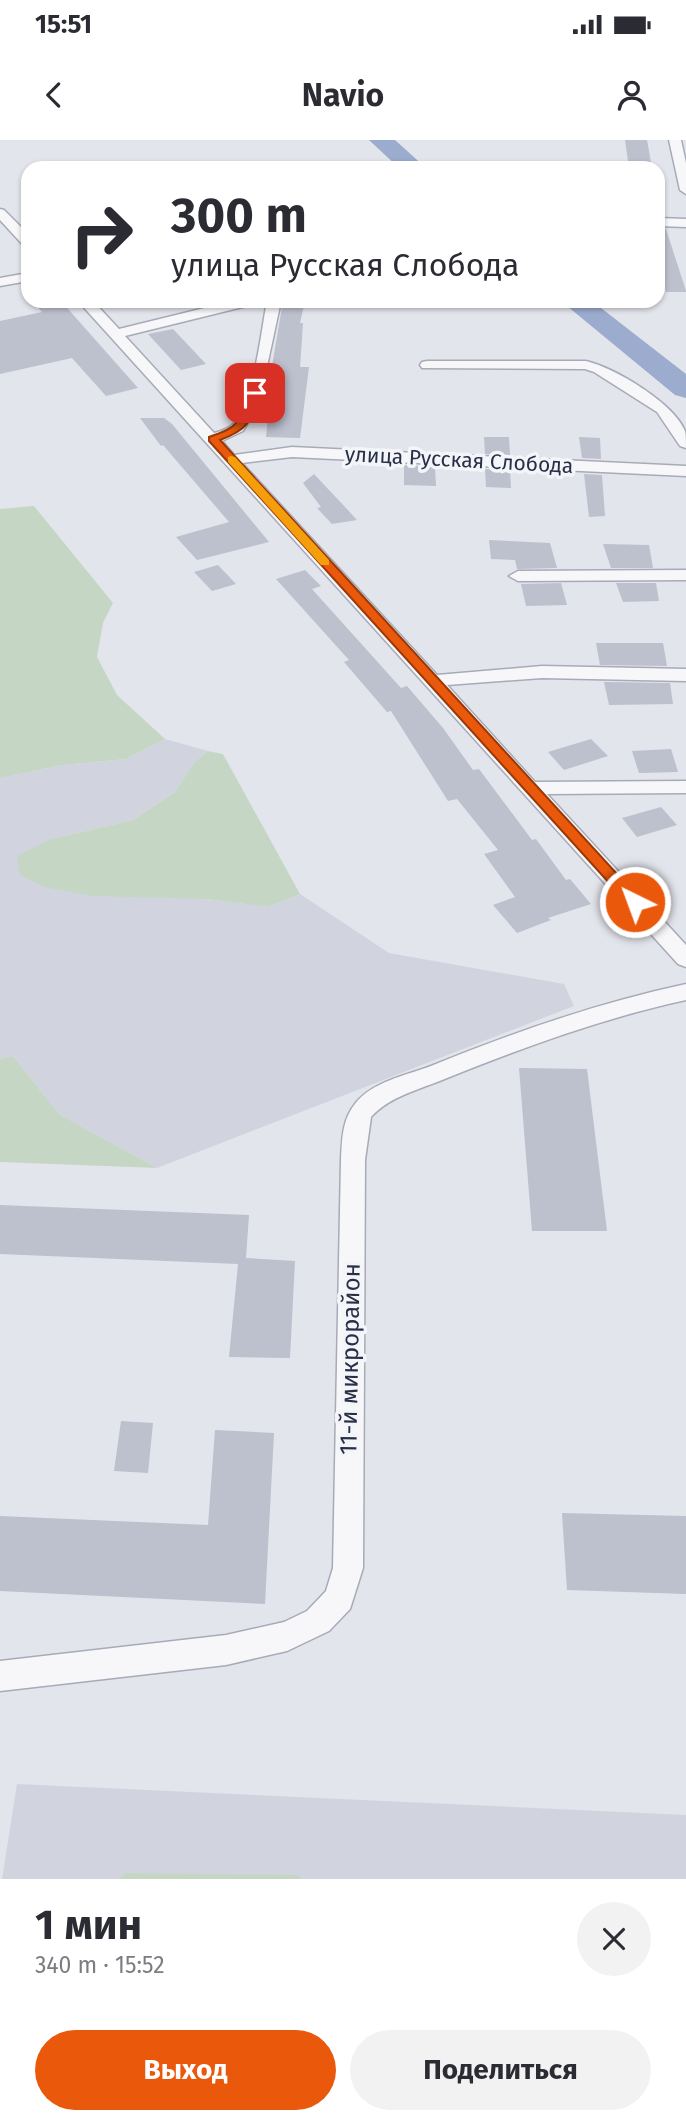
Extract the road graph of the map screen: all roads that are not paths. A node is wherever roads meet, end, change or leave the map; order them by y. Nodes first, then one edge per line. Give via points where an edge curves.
1 (676, 140) edge
2 (686, 190) edge
3 (1, 216) edge
4 (665, 222) edge
5 (686, 223) edge
6 (21, 235) edge
7 (21, 278) edge
8 (0, 282) edge
9 (92, 308) edge
10 (222, 308) edge
11 (273, 308) edge
12 (117, 334) junction
13 (427, 365) dead end
14 (213, 439) junction
15 (686, 443) edge
16 (232, 460) junction
17 (686, 471) edge
18 (686, 575) edge
19 (518, 576) dead end
20 (686, 676) edge
21 (433, 681) junction
22 (533, 788) junction
23 (686, 788) edge
24 (686, 959) edge
25 (686, 992) edge
26 (0, 1676) edge

1 - 2 street
3 - 6 street
4 - 5 street
7 - 8 street
9 - 12 street
10 - 12 street
11 - 14 street via 247,415 237,429
12 - 14 street
13 - 15 street via 586,365 662,409
14 - 16 street
16 - 17 street, улица Русская Слобода via 292,453
16 - 21 street
18 - 19 street
20 - 21 street via 541,671
21 - 22 street
22 - 23 street
22 - 24 street
25 - 26 street, 11-й микрорайон via 650,999 488,1051 366,1105 355,1126 353,1160 348,1567 339,1599 318,1621 287,1636 226,1650

